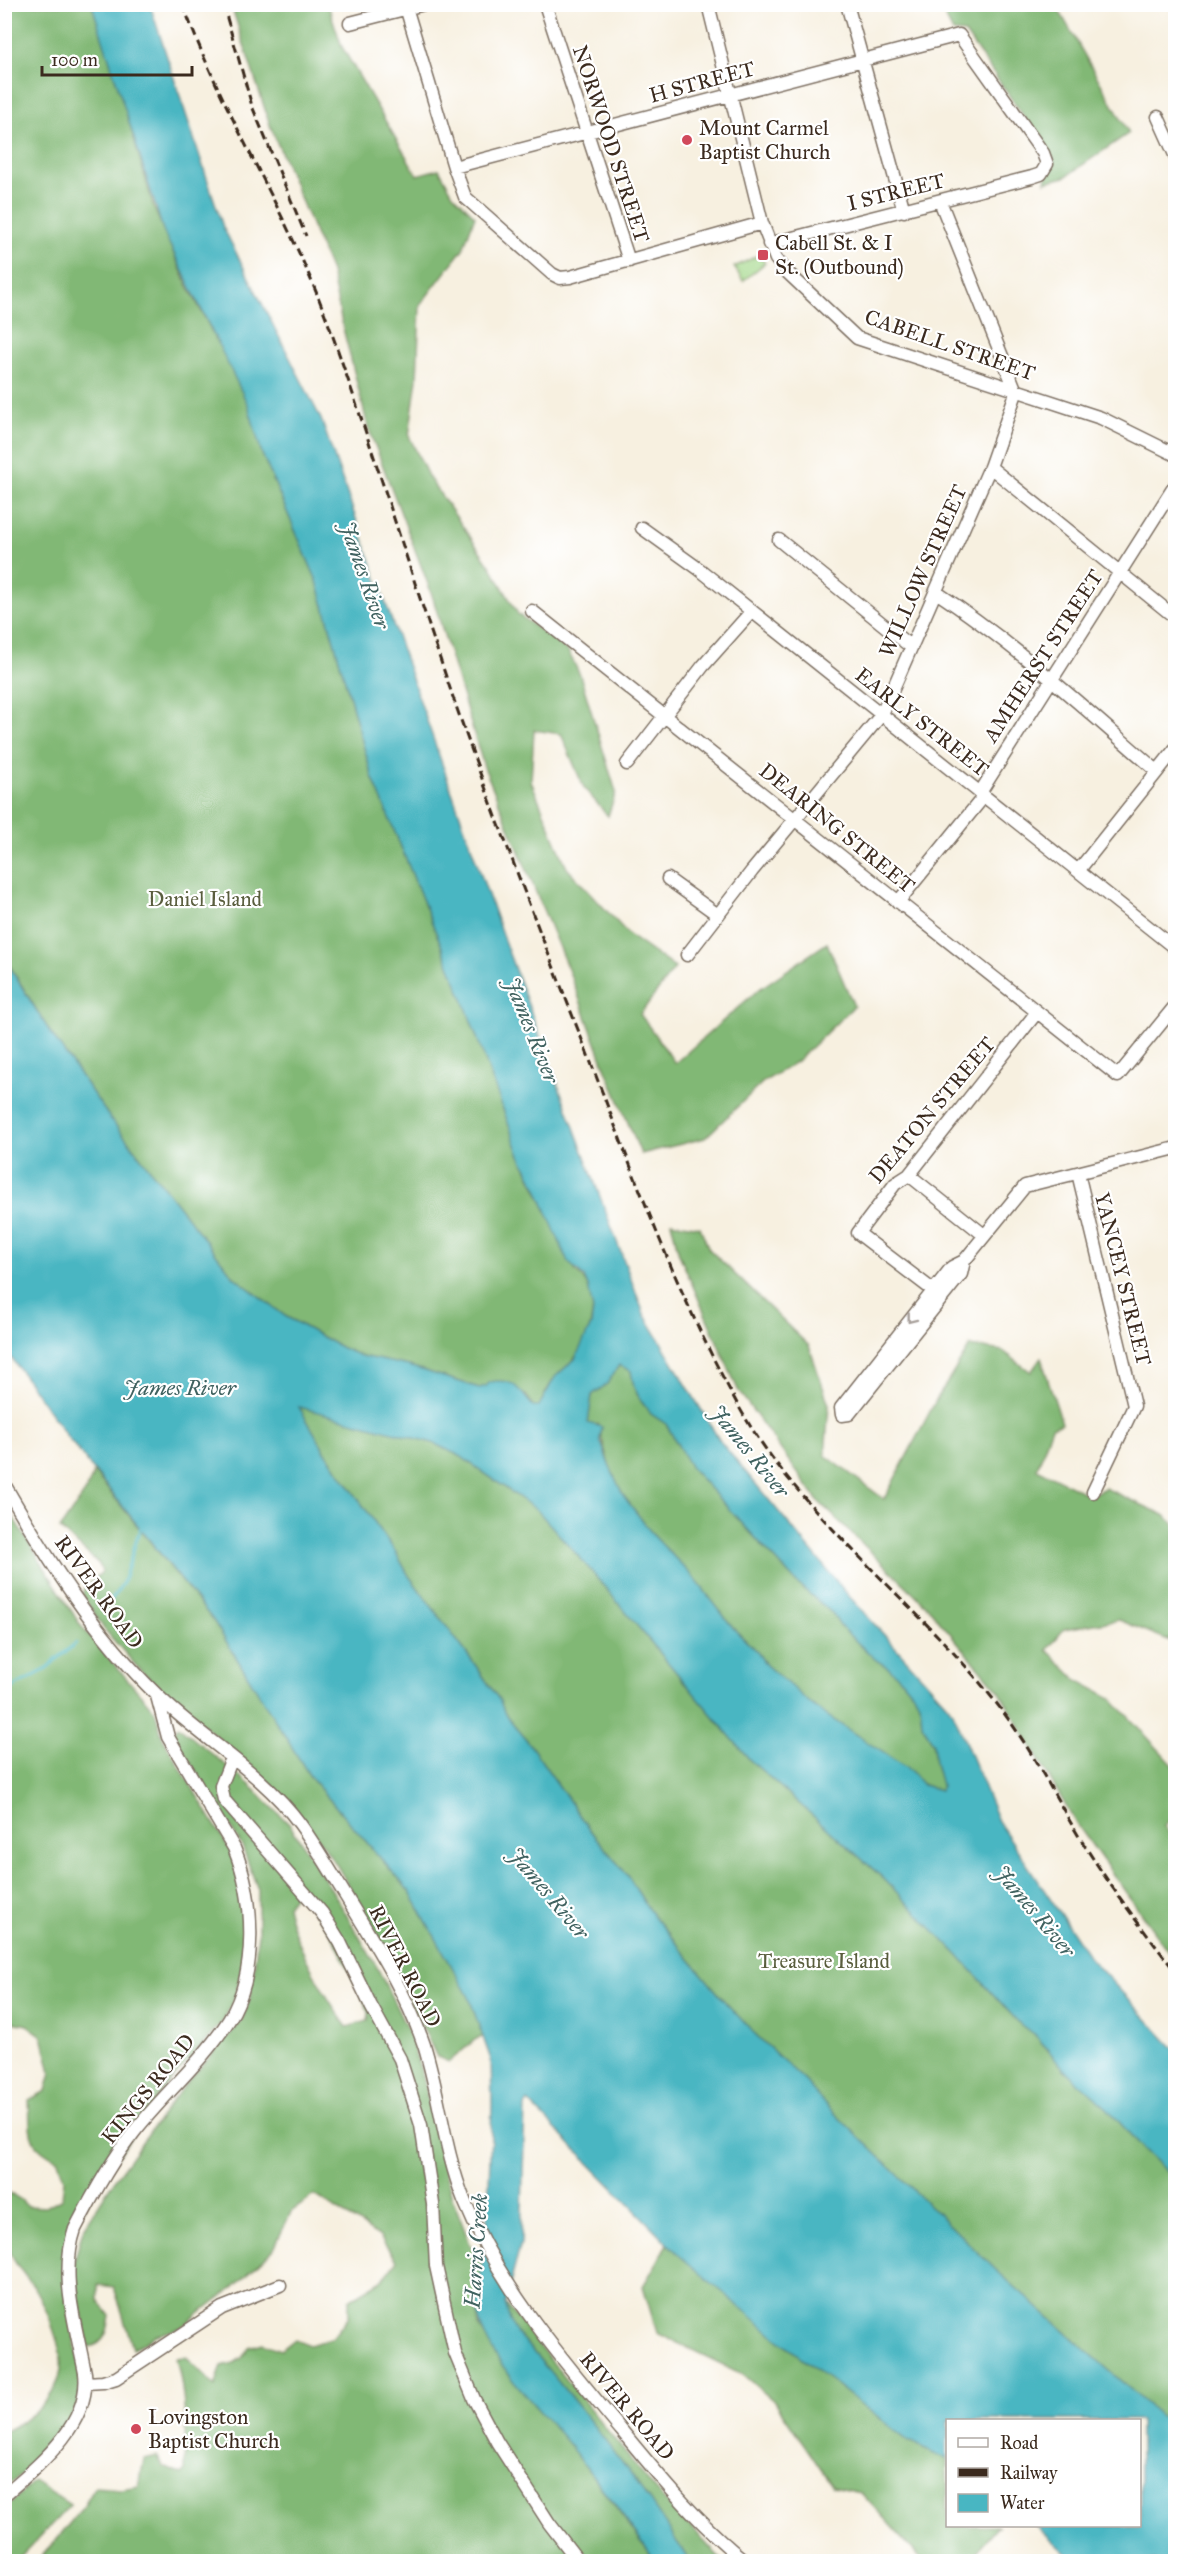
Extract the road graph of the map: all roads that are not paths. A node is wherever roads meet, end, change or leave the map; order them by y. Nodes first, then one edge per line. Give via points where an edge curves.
1 (424, 4) edge
2 (545, 4) edge
3 (708, 4) edge
4 (847, 4) edge
5 (406, 7) edge
6 (350, 22) dead end
7 (861, 61) junction
8 (730, 95) junction
9 (1158, 117) dead end
10 (588, 132) junction
11 (1176, 157) edge
12 (454, 167) junction
13 (1032, 177) joint
14 (940, 201) junction
15 (904, 211) junction
16 (762, 223) junction
17 (769, 244) junction
18 (629, 261) junction
19 (1015, 389) junction
20 (1176, 455) edge
21 (990, 467) junction
22 (1176, 484) edge
23 (642, 528) dead end
24 (779, 540) dead end
25 (1119, 574) junction
26 (936, 592) junction
27 (532, 611) dead end
28 (752, 611) junction
29 (1176, 618) edge
30 (911, 647) junction
31 (1051, 679) junction
32 (882, 714) junction
33 (664, 715) junction
34 (1176, 748) edge
35 (627, 764) dead end
36 (1157, 771) junction
37 (982, 794) junction
38 (795, 819) junction
39 (1078, 871) junction
40 (668, 879) dead end
41 (898, 902) junction
42 (718, 915) junction
43 (1176, 949) edge
44 (687, 955) dead end
45 (1176, 1005) edge
46 (1037, 1012) junction
47 (1176, 1148) edge
48 (1078, 1173) junction
49 (909, 1175) junction
50 (984, 1235) junction
51 (964, 1261) junction
52 (934, 1291) junction
53 (4, 1484) edge
54 (1094, 1492) dead end
55 (157, 1696) junction
56 (232, 1758) junction
57 (280, 2285) dead end
58 (86, 2382) junction
59 (4, 2495) edge
60 (579, 2562) edge
61 (746, 2562) edge

1 - 5 street
2 - 10 street, NORWOOD STREET
3 - 8 street, CABELL STREET
4 - 7 street
5 - 6 street
5 - 12 street
7 - 8 street, H STREET
7 - 13 street, H STREET via 959,35 1043,153 1047,165 1041,174
7 - 15 street
8 - 10 street, H STREET
8 - 16 street, CABELL STREET
9 - 11 street
10 - 12 street, H STREET
10 - 18 street, NORWOOD STREET
12 - 18 street via 465,197 560,278
13 - 14 street, I STREET
14 - 15 street, I STREET
14 - 19 street
15 - 17 street, I STREET
16 - 17 street, CABELL STREET
16 - 18 street
17 - 19 street, CABELL STREET via 787,272 857,338
19 - 20 street, CABELL STREET via 1101,418
19 - 21 street, WILLOW STREET
21 - 25 street
21 - 26 street, WILLOW STREET
22 - 25 street, AMHERST STREET
23 - 28 street, EARLY STREET
24 - 30 street
25 - 29 street
25 - 31 street, AMHERST STREET
26 - 30 street, WILLOW STREET
26 - 31 street
27 - 33 street, DEARING STREET
28 - 32 street, EARLY STREET
28 - 33 street
30 - 32 street, WILLOW STREET
31 - 36 street
31 - 37 street, AMHERST STREET via 982,788
32 - 37 street, EARLY STREET
32 - 38 street, WILLOW STREET
33 - 35 street
33 - 38 street, DEARING STREET
34 - 36 street
36 - 39 street
37 - 39 street, EARLY STREET
37 - 41 street, AMHERST STREET
38 - 41 street, DEARING STREET
38 - 42 street, WILLOW STREET
39 - 43 street, EARLY STREET
40 - 42 street
41 - 46 street, DEARING STREET
42 - 44 street, WILLOW STREET
45 - 46 street, DEARING STREET via 1118,1076
46 - 49 street, DEATON STREET
47 - 48 street
48 - 50 street via 1025,1186
48 - 54 street, YANCEY STREET via 1134,1406
49 - 50 street
49 - 52 street, DEATON STREET via 895,1184 858,1233
50 - 51 street
51 - 52 street via 952,1267
52 -> 51 street via 841,1408 842,1415 849,1414 961,1274
53 - 55 street, RIVER ROAD via 81,1607
55 - 56 street, RIVER ROAD
55 - 58 street, KINGS ROAD via 168,1737 241,1865 249,1899 249,1944 240,1995 227,2022 133,2133 75,2229 67,2272
56 - 60 street via 221,1786 224,1800 322,1913 400,2059 421,2125 433,2204 436,2266 455,2353 497,2442
56 - 61 street, RIVER ROAD via 300,1824 395,1980 423,2044 453,2169 472,2218 514,2296 658,2474 700,2522
57 - 58 street via 222,2308 116,2378
58 - 59 street, KINGS ROAD via 78,2412 63,2438

